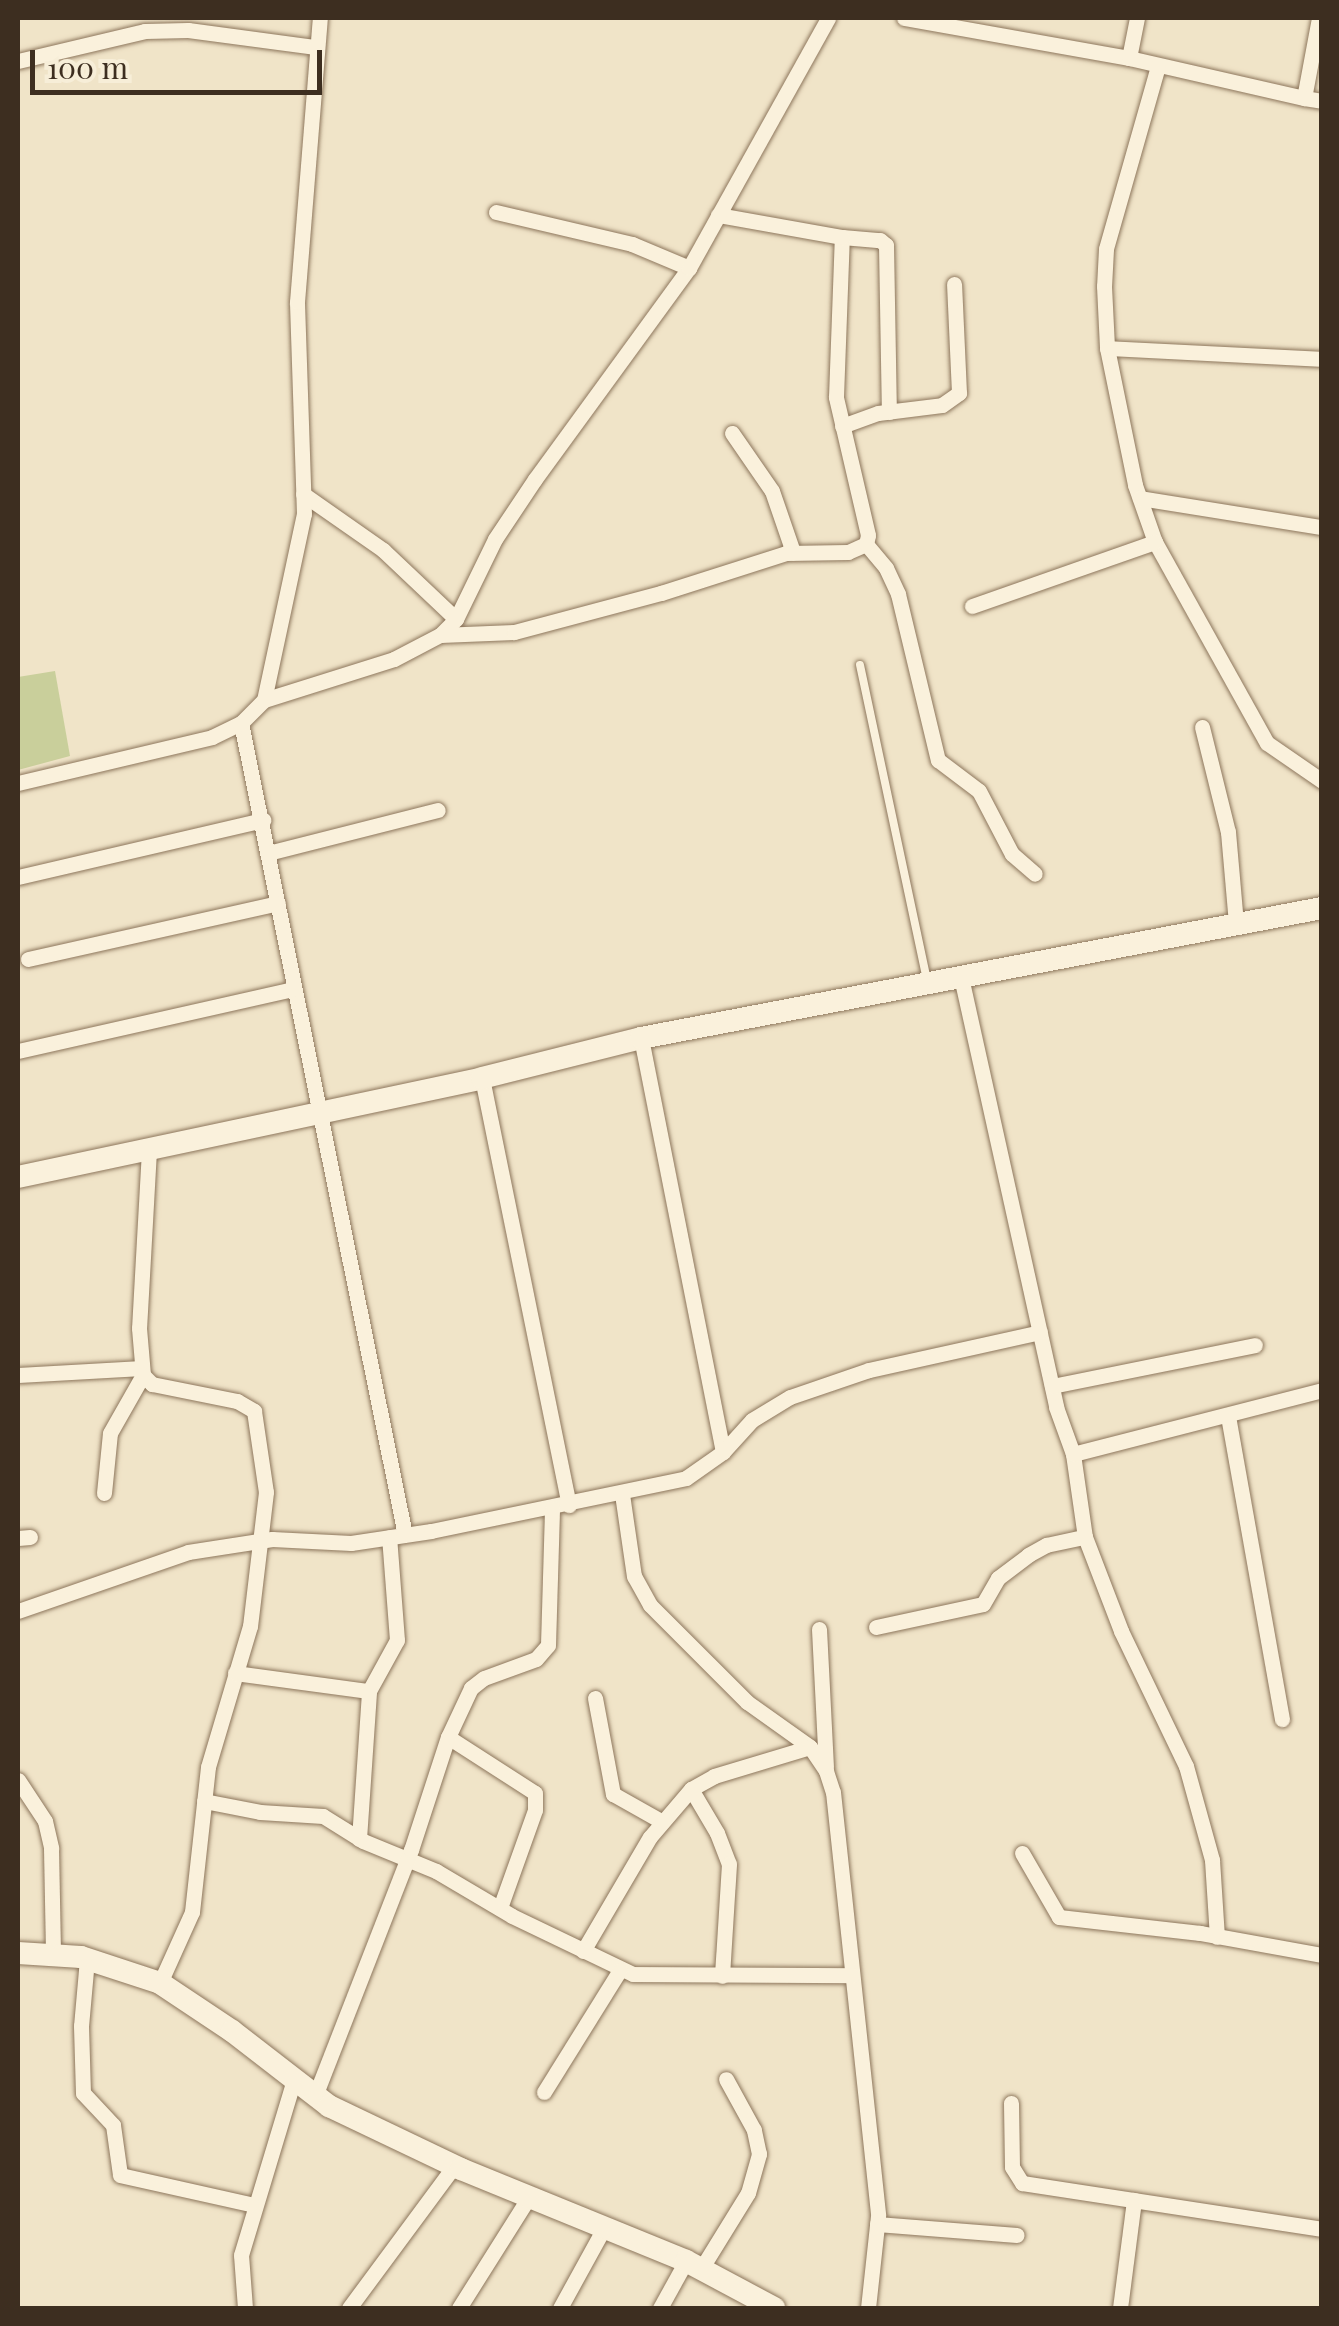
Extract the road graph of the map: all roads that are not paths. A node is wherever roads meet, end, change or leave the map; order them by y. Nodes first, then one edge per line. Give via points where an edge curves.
1 (320, 18) edge
2 (828, 18) edge
3 (904, 18) edge
4 (1138, 18) edge
5 (1320, 18) edge
6 (316, 46) junction
7 (1128, 58) junction
8 (18, 61) edge
9 (1158, 66) junction
10 (1304, 98) junction
11 (1322, 102) edge
12 (496, 212) dead end
13 (718, 215) junction
14 (842, 237) junction
15 (689, 268) junction
16 (954, 284) dead end
17 (1107, 348) junction
18 (1322, 359) edge
19 (888, 412) junction
20 (842, 426) junction
21 (732, 433) dead end
22 (303, 494) junction
23 (1140, 498) junction
24 (1322, 527) edge
25 (1155, 542) junction
26 (866, 544) junction
27 (793, 552) junction
28 (972, 606) dead end
29 (456, 618) junction
30 (440, 635) junction
31 (860, 665) dead end
32 (264, 700) junction
33 (241, 723) junction
34 (1202, 727) dead end
35 (1322, 781) edge
36 (18, 783) edge
37 (438, 810) dead end
38 (263, 820) junction
39 (268, 853) junction
40 (1035, 874) dead end
41 (18, 877) edge
42 (278, 903) junction
43 (1322, 908) edge
44 (1236, 924) junction
45 (28, 959) dead end
46 (961, 977) junction
47 (928, 983) junction
48 (294, 989) junction
49 (641, 1038) junction
50 (18, 1051) edge
51 (482, 1078) junction
52 (318, 1112) junction
53 (148, 1150) junction
54 (18, 1177) edge
55 (1040, 1332) junction
56 (1255, 1345) dead end
57 (142, 1371) junction
58 (18, 1375) edge
59 (1052, 1386) junction
60 (1318, 1391) edge
61 (1322, 1410) edge
62 (1228, 1416) junction
63 (724, 1452) junction
64 (1073, 1454) junction
65 (104, 1492) dead end
66 (622, 1494) junction
67 (569, 1505) junction
68 (552, 1508) junction
69 (397, 1536) junction
70 (1086, 1537) junction
71 (261, 1540) junction
72 (18, 1611) edge
73 (876, 1626) dead end
74 (819, 1629) dead end
75 (235, 1673) junction
76 (369, 1691) junction
77 (595, 1698) dead end
78 (1282, 1718) dead end
79 (448, 1738) junction
80 (810, 1746) junction
81 (826, 1770) junction
82 (18, 1780) edge
83 (690, 1789) junction
84 (204, 1801) junction
85 (661, 1822) junction
86 (359, 1839) junction
87 (1022, 1853) dead end
88 (407, 1860) junction
89 (500, 1908) junction
90 (1218, 1937) junction
91 (583, 1952) junction
92 (18, 1953) edge
93 (53, 1954) junction
94 (1322, 1955) edge
95 (87, 1958) junction
96 (620, 1970) junction
97 (852, 1974) junction
98 (722, 1976) junction
99 (160, 1984) junction
100 (726, 2079) dead end
101 (294, 2080) junction
102 (544, 2092) dead end
103 (315, 2096) junction
104 (1011, 2103) dead end
105 (454, 2166) junction
106 (528, 2196) junction
107 (1134, 2200) junction
108 (254, 2205) junction
109 (877, 2224) junction
110 (604, 2228) junction
111 (1322, 2229) edge
112 (1017, 2234) dead end
113 (693, 2265) junction
114 (245, 2308) edge
115 (349, 2308) edge
116 (459, 2308) edge
117 (560, 2308) edge
118 (660, 2308) edge
119 (774, 2308) edge
120 (868, 2308) edge
121 (1120, 2308) edge

1 - 6 street
2 - 13 street
3 - 7 street
4 - 7 street
5 - 10 street
6 - 8 street via 145,31
6 - 22 street via 297,302
7 - 9 street
9 - 10 street
9 - 17 street via 1106,249
10 - 11 street
12 - 15 street via 632,244
13 - 14 street
13 - 15 street
14 - 19 street via 886,245
14 - 20 street via 834,361
15 - 29 street via 495,539
16 - 19 street via 959,392 942,405
17 - 18 street
17 - 23 street
19 - 20 street
20 - 26 street
21 - 27 street via 772,491
22 - 29 street via 383,550
22 - 32 street
23 - 24 street
23 - 25 street
25 - 28 street
25 - 35 street via 1267,744
26 - 27 street via 848,552
26 - 40 street via 898,594 938,760 978,791 1012,854
27 - 30 street via 536,627
29 - 30 street
30 - 32 street via 394,660
31 - 47 lane
32 - 33 street
33 - 36 street via 179,748
33 - 38 street
34 - 44 street via 1228,832
37 - 39 street
38 - 39 street
38 - 41 street
39 - 42 street
42 - 45 street
42 - 48 street
43 - 44 street
44 - 46 street
46 - 47 street
46 - 55 street
47 - 49 street
48 - 50 street
48 - 52 street
49 - 51 street
49 - 63 street
51 - 52 street
51 - 67 street
52 - 53 street
52 - 69 street
53 - 54 street
53 - 57 street
55 - 59 street
55 - 63 street via 816,1386 770,1407
56 - 59 street
57 - 58 street
57 - 65 street via 110,1432
57 - 71 street via 152,1384 254,1410 266,1492
59 - 64 street
60 - 61 street
60 - 62 street
62 - 64 street
62 - 78 street
63 - 66 street via 686,1478
64 - 70 street
66 - 67 street
66 - 80 street via 634,1576 650,1605 748,1702
67 - 68 street
68 - 69 street
68 - 79 street via 548,1645 543,1655 472,1688
69 - 71 street via 351,1543
69 - 76 street via 397,1640
70 - 73 street via 1028,1555 998,1578 983,1604
70 - 90 street via 1121,1630 1186,1766 1212,1860
71 - 72 street via 188,1552
71 - 75 street via 250,1626
74 - 81 street
75 - 76 street
75 - 84 street
76 - 86 street
77 - 85 street via 613,1794
79 - 88 street
79 - 89 street via 535,1793 536,1810
80 - 81 street
80 - 83 street
81 - 97 street
82 - 93 street via 46,1821
83 - 85 street
83 - 98 street via 729,1864
84 - 86 street via 323,1816
84 - 99 street via 192,1912
85 - 91 street
86 - 88 street
87 - 90 street via 1059,1917
88 - 89 street
88 - 103 street
89 - 91 street
90 - 94 street
91 - 96 street
92 - 93 street
93 - 95 street
95 - 99 street
95 - 108 street via 83,2093 114,2125 120,2174
96 - 98 street
96 - 102 street
97 - 98 street
97 - 109 street
99 - 101 street
100 - 113 street via 754,2130 759,2154 748,2194
101 - 103 street
101 - 108 street
103 - 105 street
104 - 107 street via 1016,2178
105 - 106 street
105 - 115 street
106 - 110 street
106 - 116 street
107 - 111 street
107 - 121 street
108 - 114 street via 241,2255
109 - 112 street
109 - 120 street
110 - 113 street
110 - 117 street
113 - 118 street
113 - 119 street

